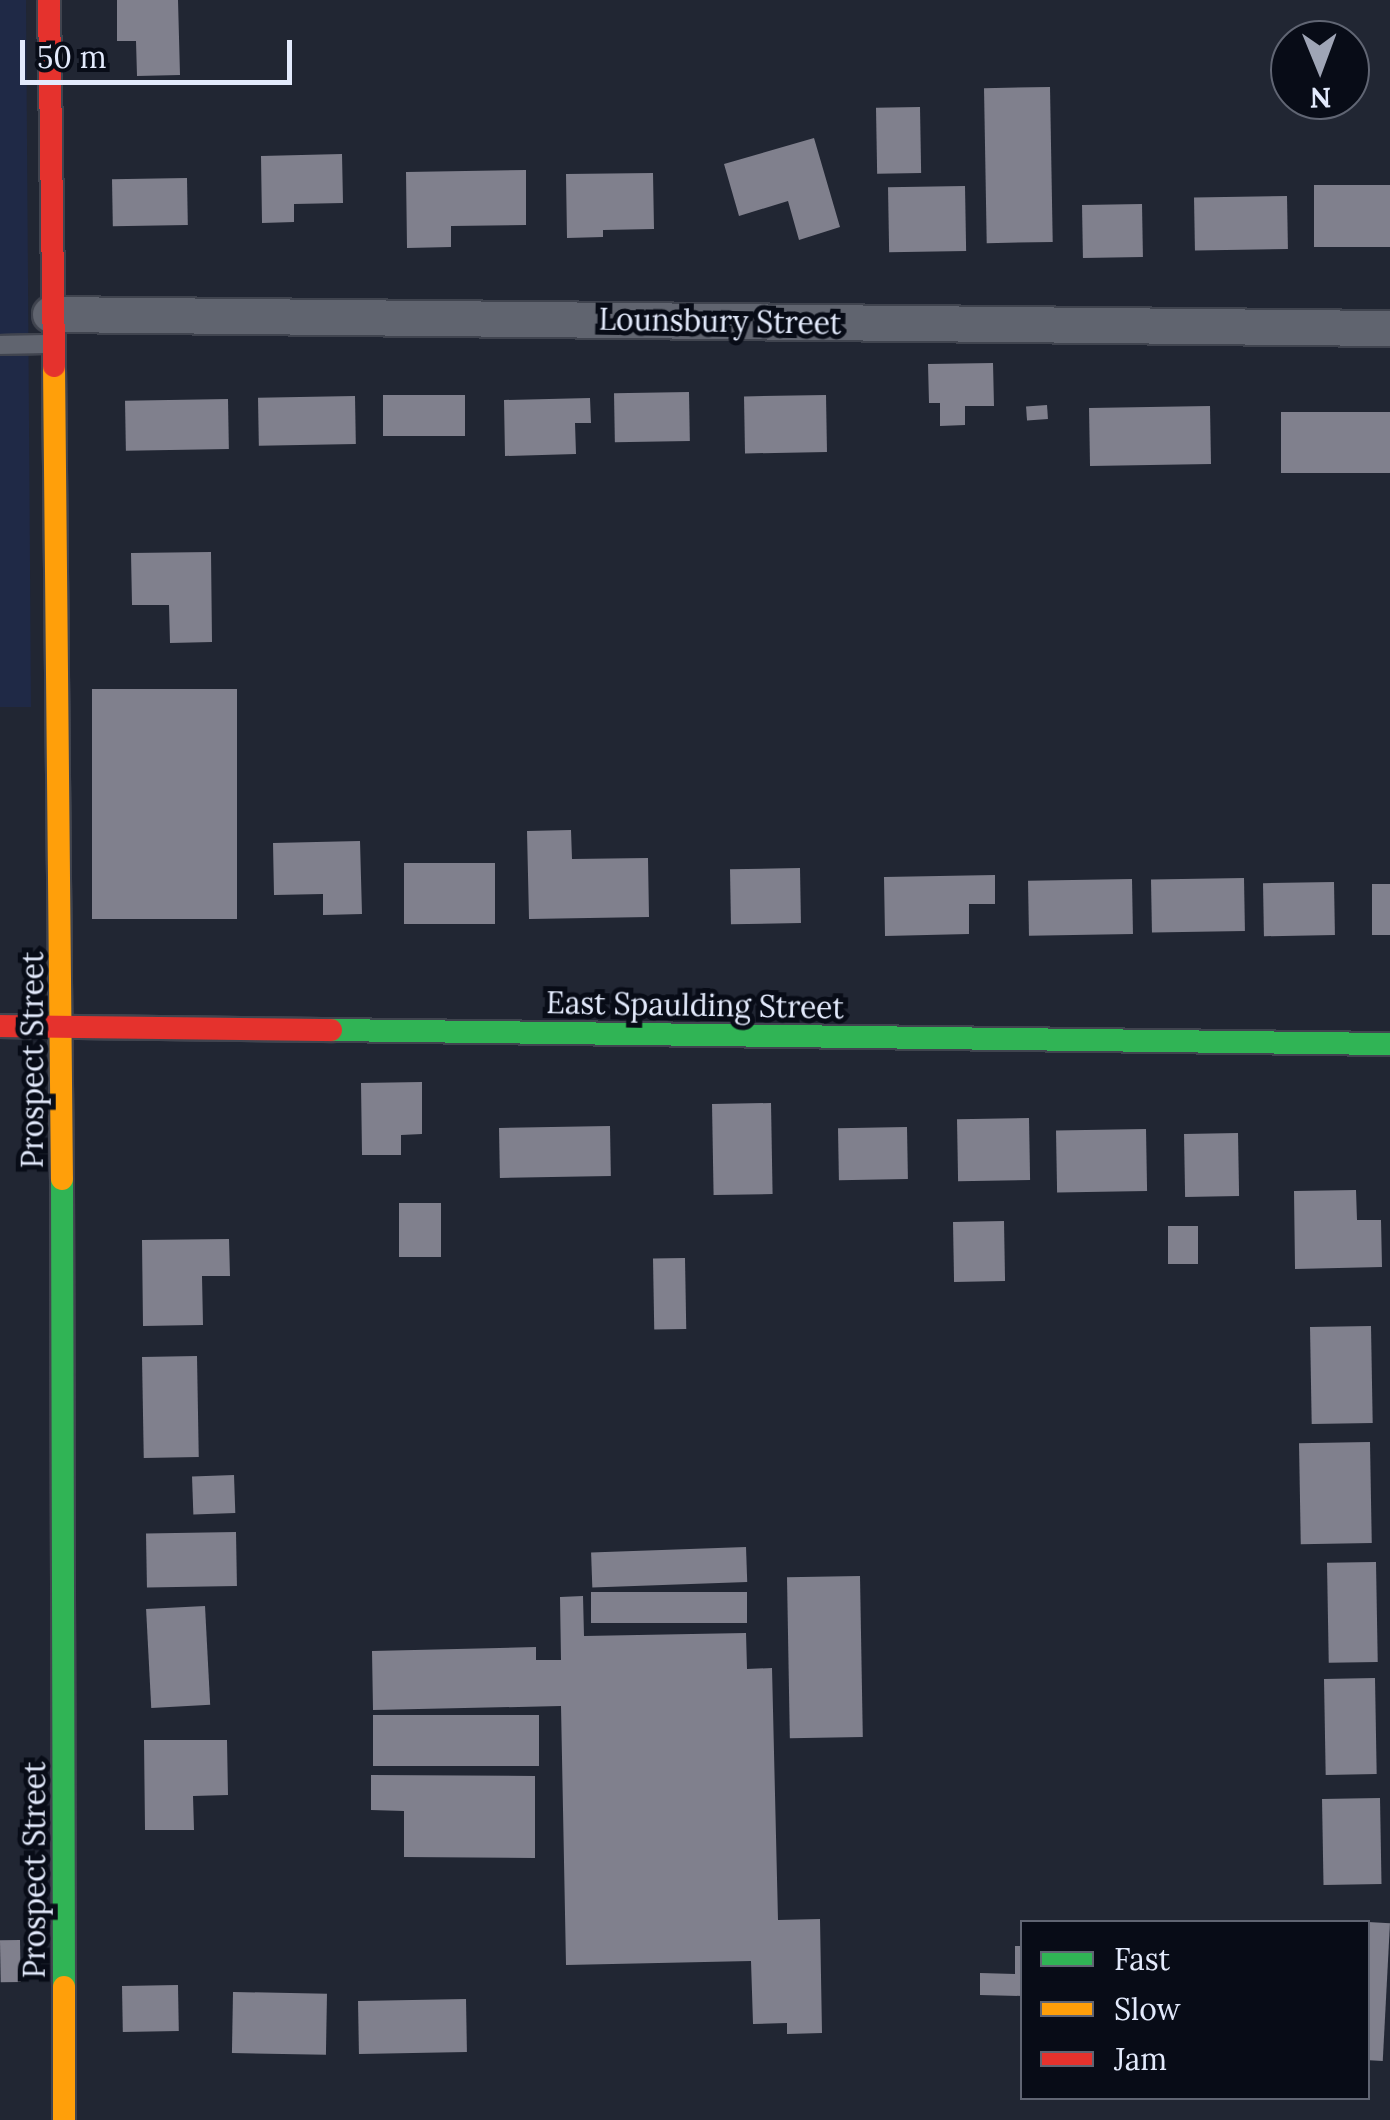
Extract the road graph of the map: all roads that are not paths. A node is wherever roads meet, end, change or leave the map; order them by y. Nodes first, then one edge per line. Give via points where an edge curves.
1 (49, 0) edge
2 (1390, 328) edge
3 (50, 329) junction
4 (0, 345) edge
5 (0, 1026) edge
6 (62, 1027) junction
7 (1390, 1044) edge
8 (64, 2120) edge

1 - 3 street, Prospect Street
2 - 3 street, Lounsbury Street
3 - 4 lane
3 - 6 street, Prospect Street
5 - 6 street, East Spaulding Street
6 - 7 street, East Spaulding Street
6 - 8 street, Prospect Street

